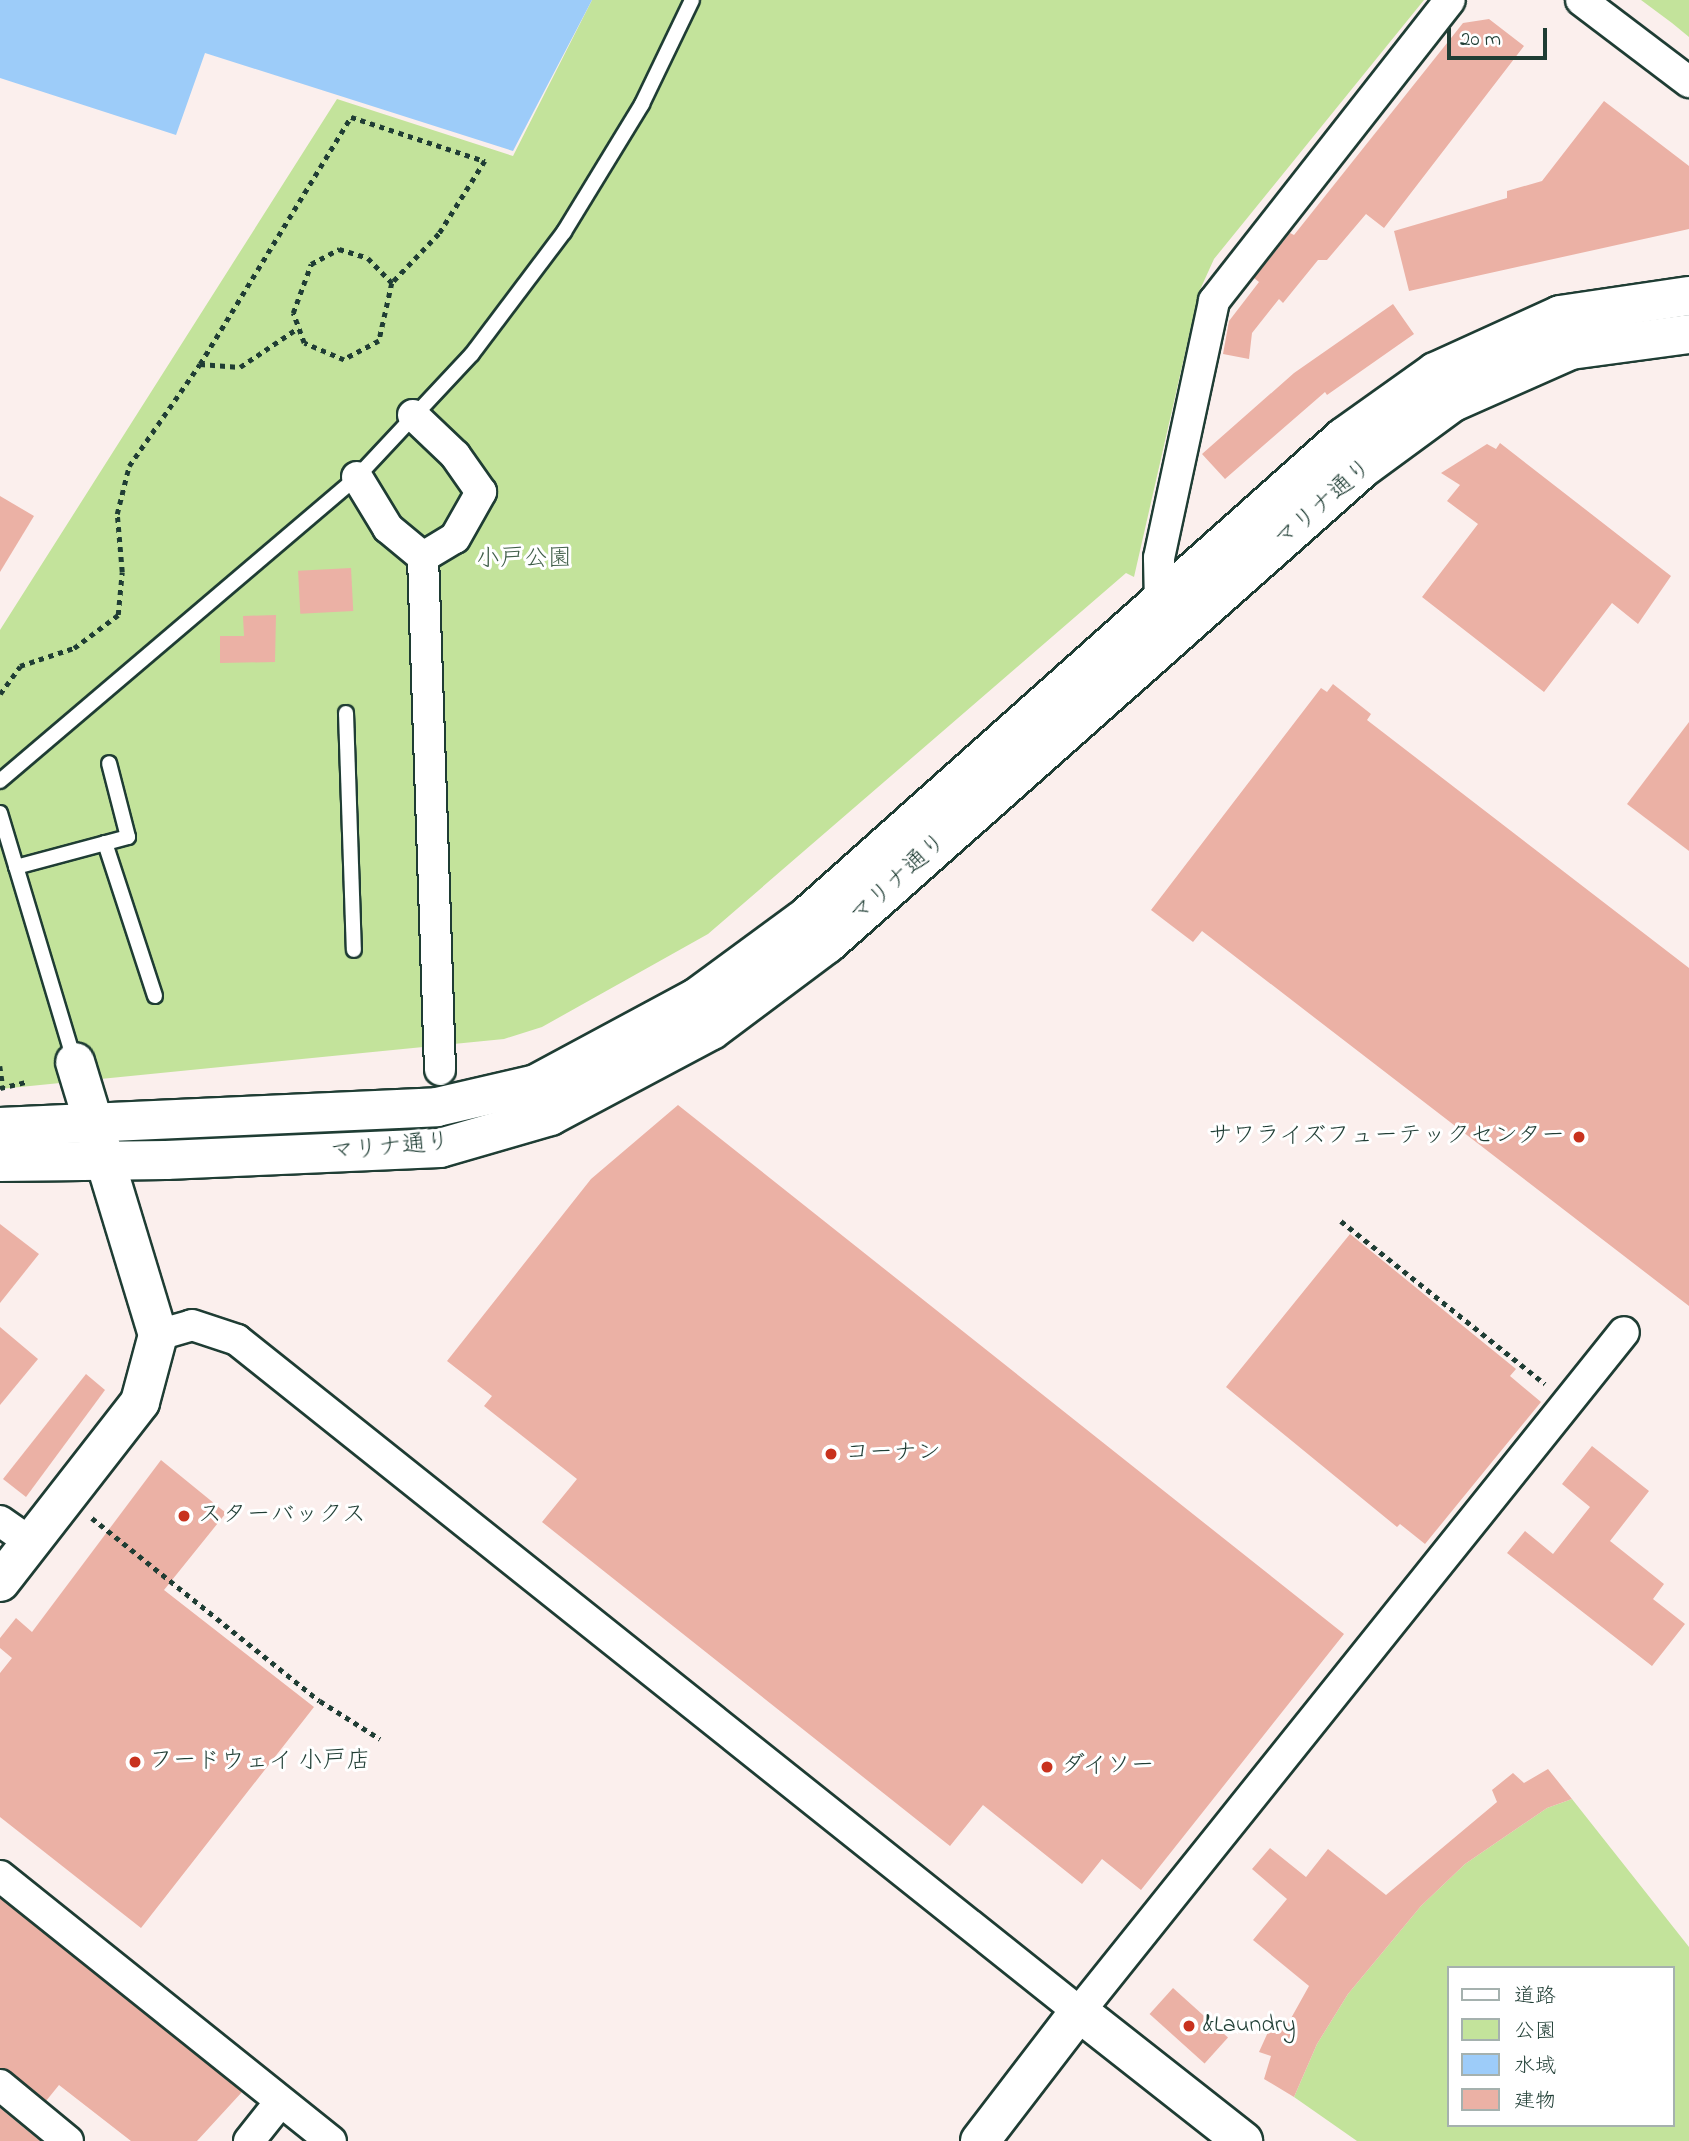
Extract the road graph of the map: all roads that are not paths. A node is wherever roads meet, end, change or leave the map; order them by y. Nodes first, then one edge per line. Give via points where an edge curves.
1 (691, 0) edge
2 (1450, 0) edge
3 (1581, 0) edge
4 (1689, 82) edge
5 (1689, 296) edge
6 (1689, 334) edge
7 (413, 415) junction
8 (358, 477) junction
9 (423, 557) junction
10 (1160, 603) junction
11 (346, 713) dead end
12 (109, 764) dead end
13 (0, 781) edge
14 (0, 813) edge
15 (105, 843) junction
16 (16, 867) junction
17 (354, 950) dead end
18 (155, 996) dead end
19 (75, 1062) joint
20 (440, 1070) dead end
21 (97, 1122) junction
22 (0, 1127) edge
23 (109, 1160) junction
24 (0, 1162) edge
25 (1624, 1332) dead end
26 (159, 1335) junction
27 (0, 1521) edge
28 (31, 1543) junction
29 (0, 1582) edge
30 (0, 1876) edge
31 (1079, 2012) junction
32 (0, 2085) edge
33 (280, 2102) junction
34 (68, 2141) edge
35 (249, 2141) edge
36 (331, 2141) edge
37 (980, 2141) edge
38 (1243, 2141) edge

1 - 7 lane via 642,104 564,232 472,354
2 - 10 street via 1214,301 1159,558
3 - 4 street
5 - 10 street, マリナ通り via 1560,315 1434,372 1344,437
6 - 23 street, マリナ通り via 1571,350 1453,402 1363,468 827,944 712,1030 550,1116 440,1148
7 - 8 lane
7 - 9 street via 455,455 481,492 456,538
8 - 9 street via 388,528
8 - 13 lane
9 - 20 street
10 - 21 street, マリナ通り via 805,918 696,998 536,1084 437,1107
11 - 17 lane
12 - 15 lane via 128,836
14 - 16 lane
15 - 16 lane
15 - 18 lane
16 - 19 lane
19 - 21 street
21 - 22 street, マリナ通り
21 - 23 street
23 - 24 street, マリナ通り
23 - 26 street
25 - 31 street
26 - 28 street via 140,1402
26 - 31 street via 192,1325 237,1340
27 - 28 street
28 - 29 street
30 - 33 street
31 - 37 street
31 - 38 street
32 - 34 street
33 - 35 street
33 - 36 street

